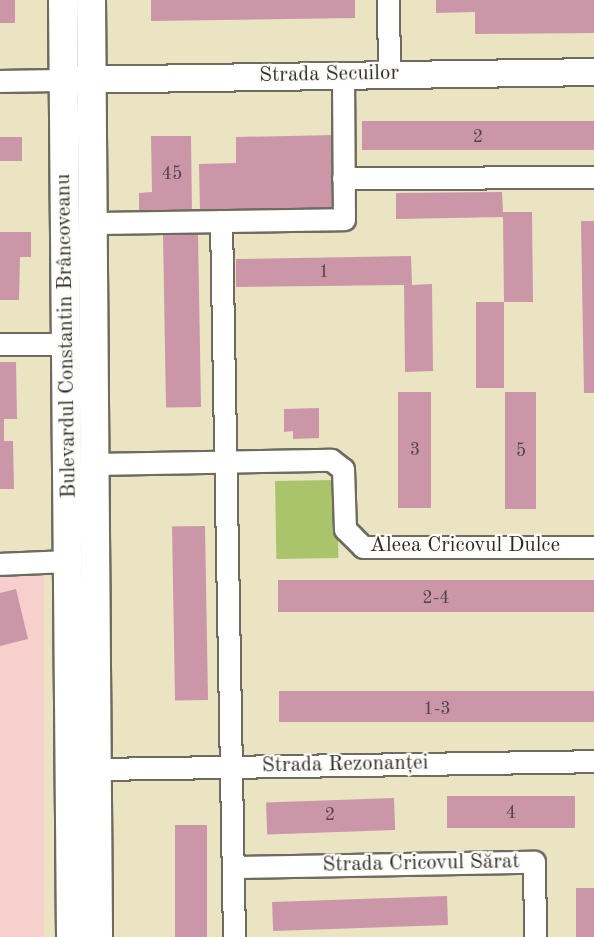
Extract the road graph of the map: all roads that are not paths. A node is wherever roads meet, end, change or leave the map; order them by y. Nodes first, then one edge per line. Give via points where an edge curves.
1 (63, 0) edge
2 (91, 0) edge
3 (388, 0) edge
4 (594, 72) edge
5 (389, 74) junction
6 (343, 75) junction
7 (78, 80) junction
8 (0, 81) edge
9 (594, 177) edge
10 (343, 178) junction
11 (221, 221) junction
12 (93, 223) junction
13 (0, 344) edge
14 (68, 344) junction
15 (226, 462) junction
16 (94, 464) junction
17 (594, 547) edge
18 (69, 561) junction
19 (0, 564) edge
20 (83, 672) junction
21 (594, 761) edge
22 (232, 767) junction
23 (97, 769) junction
24 (233, 867) junction
25 (71, 937) edge
26 (98, 937) edge
27 (234, 937) edge
28 (535, 937) edge

1 - 7 main road, Bulevardul Constantin Brâncoveanu
2 - 7 main road, Bulevardul Constantin Brâncoveanu
3 - 5 street
4 - 5 street, Strada Secuilor
5 - 6 street, Strada Secuilor
6 - 7 street, Strada Secuilor
6 - 10 street
7 - 8 street
7 - 12 main road, Bulevardul Constantin Brâncoveanu
7 - 14 main road, Bulevardul Constantin Brâncoveanu
9 - 10 street
10 - 11 street via 344,219
11 - 12 street
11 - 15 street
12 - 16 main road, Bulevardul Constantin Brâncoveanu
13 - 14 street
14 - 18 main road, Bulevardul Constantin Brâncoveanu
15 - 16 street, Aleea Cricovul Dulce
15 - 17 street, Aleea Cricovul Dulce via 337,462 344,475 345,529 363,547
15 - 22 street
16 - 20 main road, Bulevardul Constantin Brâncoveanu
18 - 19 street
18 - 20 main road, Bulevardul Constantin Brâncoveanu
20 - 23 main road, Bulevardul Constantin Brâncoveanu
20 - 25 main road, Bulevardul Constantin Brâncoveanu
21 - 22 street, Strada Rezonanței
22 - 23 street, Strada Rezonanței
22 - 24 street
23 - 26 main road, Bulevardul Constantin Brâncoveanu
24 - 27 street
24 - 28 street, Strada Cricovul Sărat via 534,862

